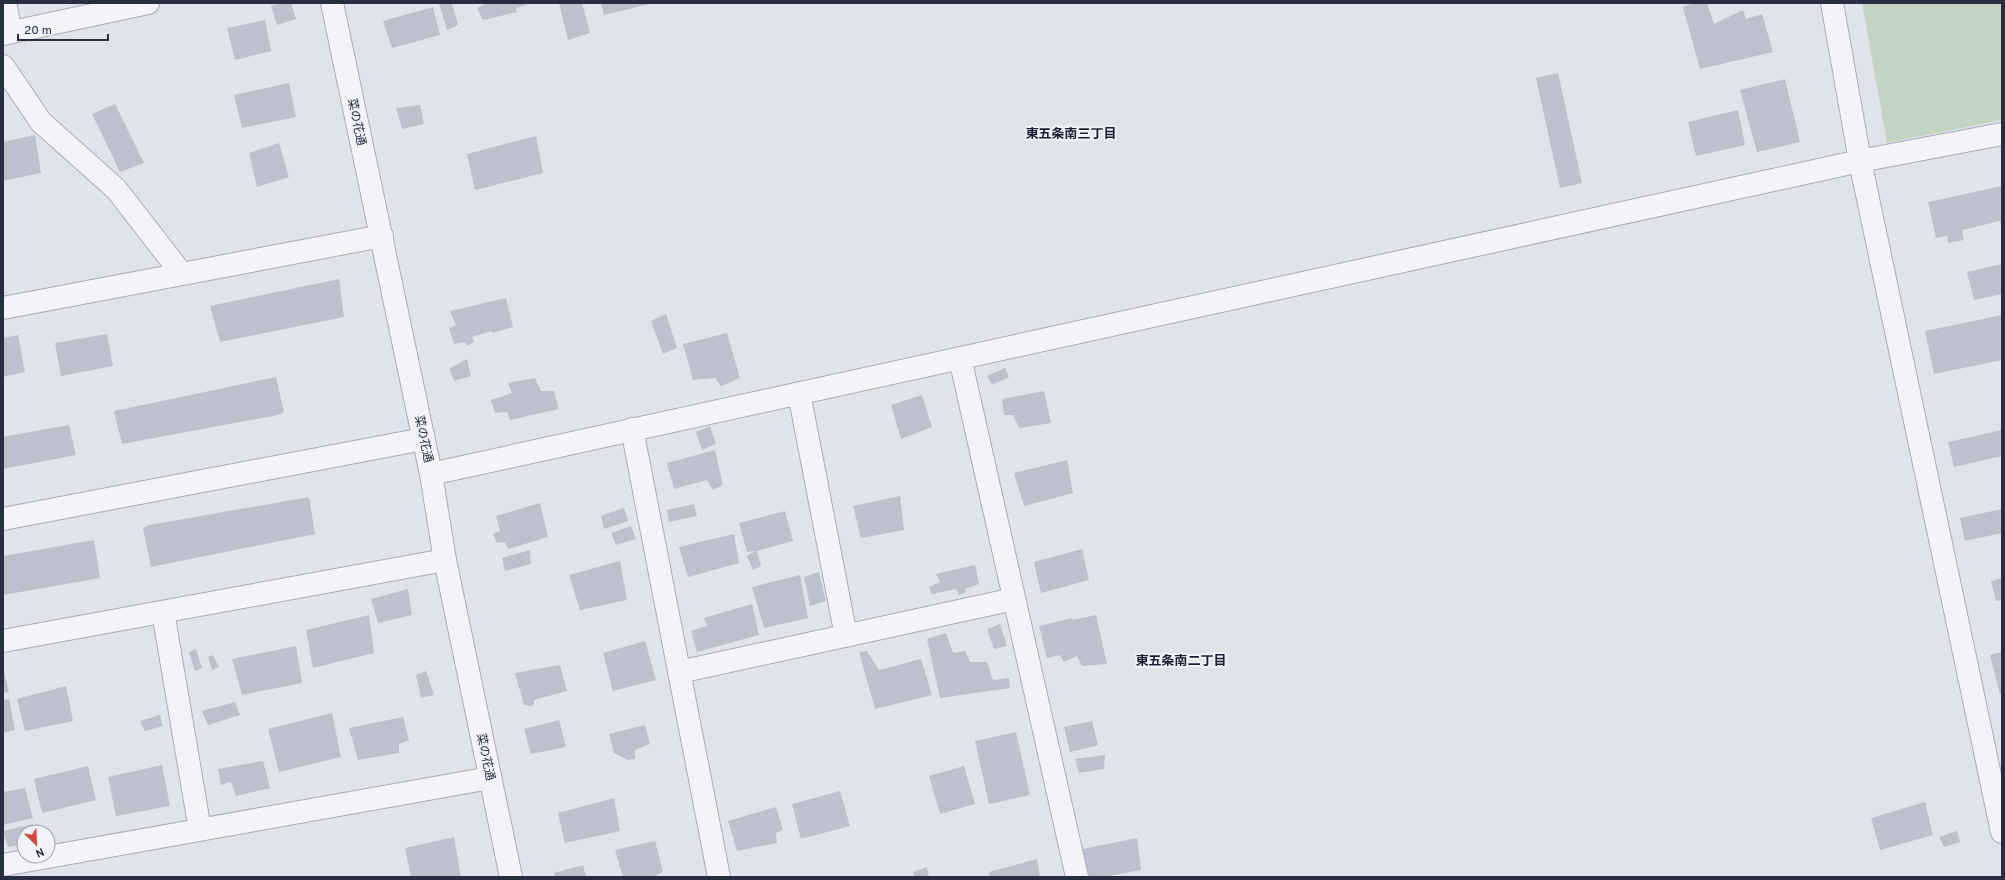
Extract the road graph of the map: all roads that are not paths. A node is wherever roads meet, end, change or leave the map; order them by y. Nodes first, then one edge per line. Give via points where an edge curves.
1 (5, 3) edge
2 (148, 3) edge
3 (332, 3) edge
4 (1832, 3) edge
5 (7, 33) edge
6 (3, 66) edge
7 (2002, 134) edge
8 (1860, 161) junction
9 (382, 236) junction
10 (182, 274) junction
11 (3, 308) edge
12 (960, 358) junction
13 (799, 393) junction
14 (632, 429) junction
15 (424, 439) junction
16 (431, 474) junction
17 (3, 519) edge
18 (445, 560) junction
19 (1014, 599) junction
20 (163, 612) junction
21 (846, 636) junction
22 (3, 641) edge
23 (679, 672) junction
24 (490, 778) junction
25 (200, 830) junction
26 (2002, 832) edge
27 (3, 866) edge
28 (511, 877) edge
29 (719, 877) edge
30 (1077, 877) edge

1 - 5 street
2 - 5 street
3 - 9 street, 菜の花通
4 - 8 street
6 - 10 street via 41,122 116,189
7 - 8 street
8 - 12 street
8 - 26 street
9 - 10 street
9 - 15 street, 菜の花通
10 - 11 street
12 - 13 street
12 - 19 street
13 - 14 street
13 - 21 street
14 - 16 street
14 - 23 street
15 - 16 street, 菜の花通
15 - 17 street
16 - 18 street, 菜の花通
18 - 20 street
18 - 24 street, 菜の花通
19 - 21 street
19 - 30 street
20 - 22 street
20 - 25 street
21 - 23 street
23 - 29 street
24 - 25 street
24 - 28 street, 菜の花通
25 - 27 street

